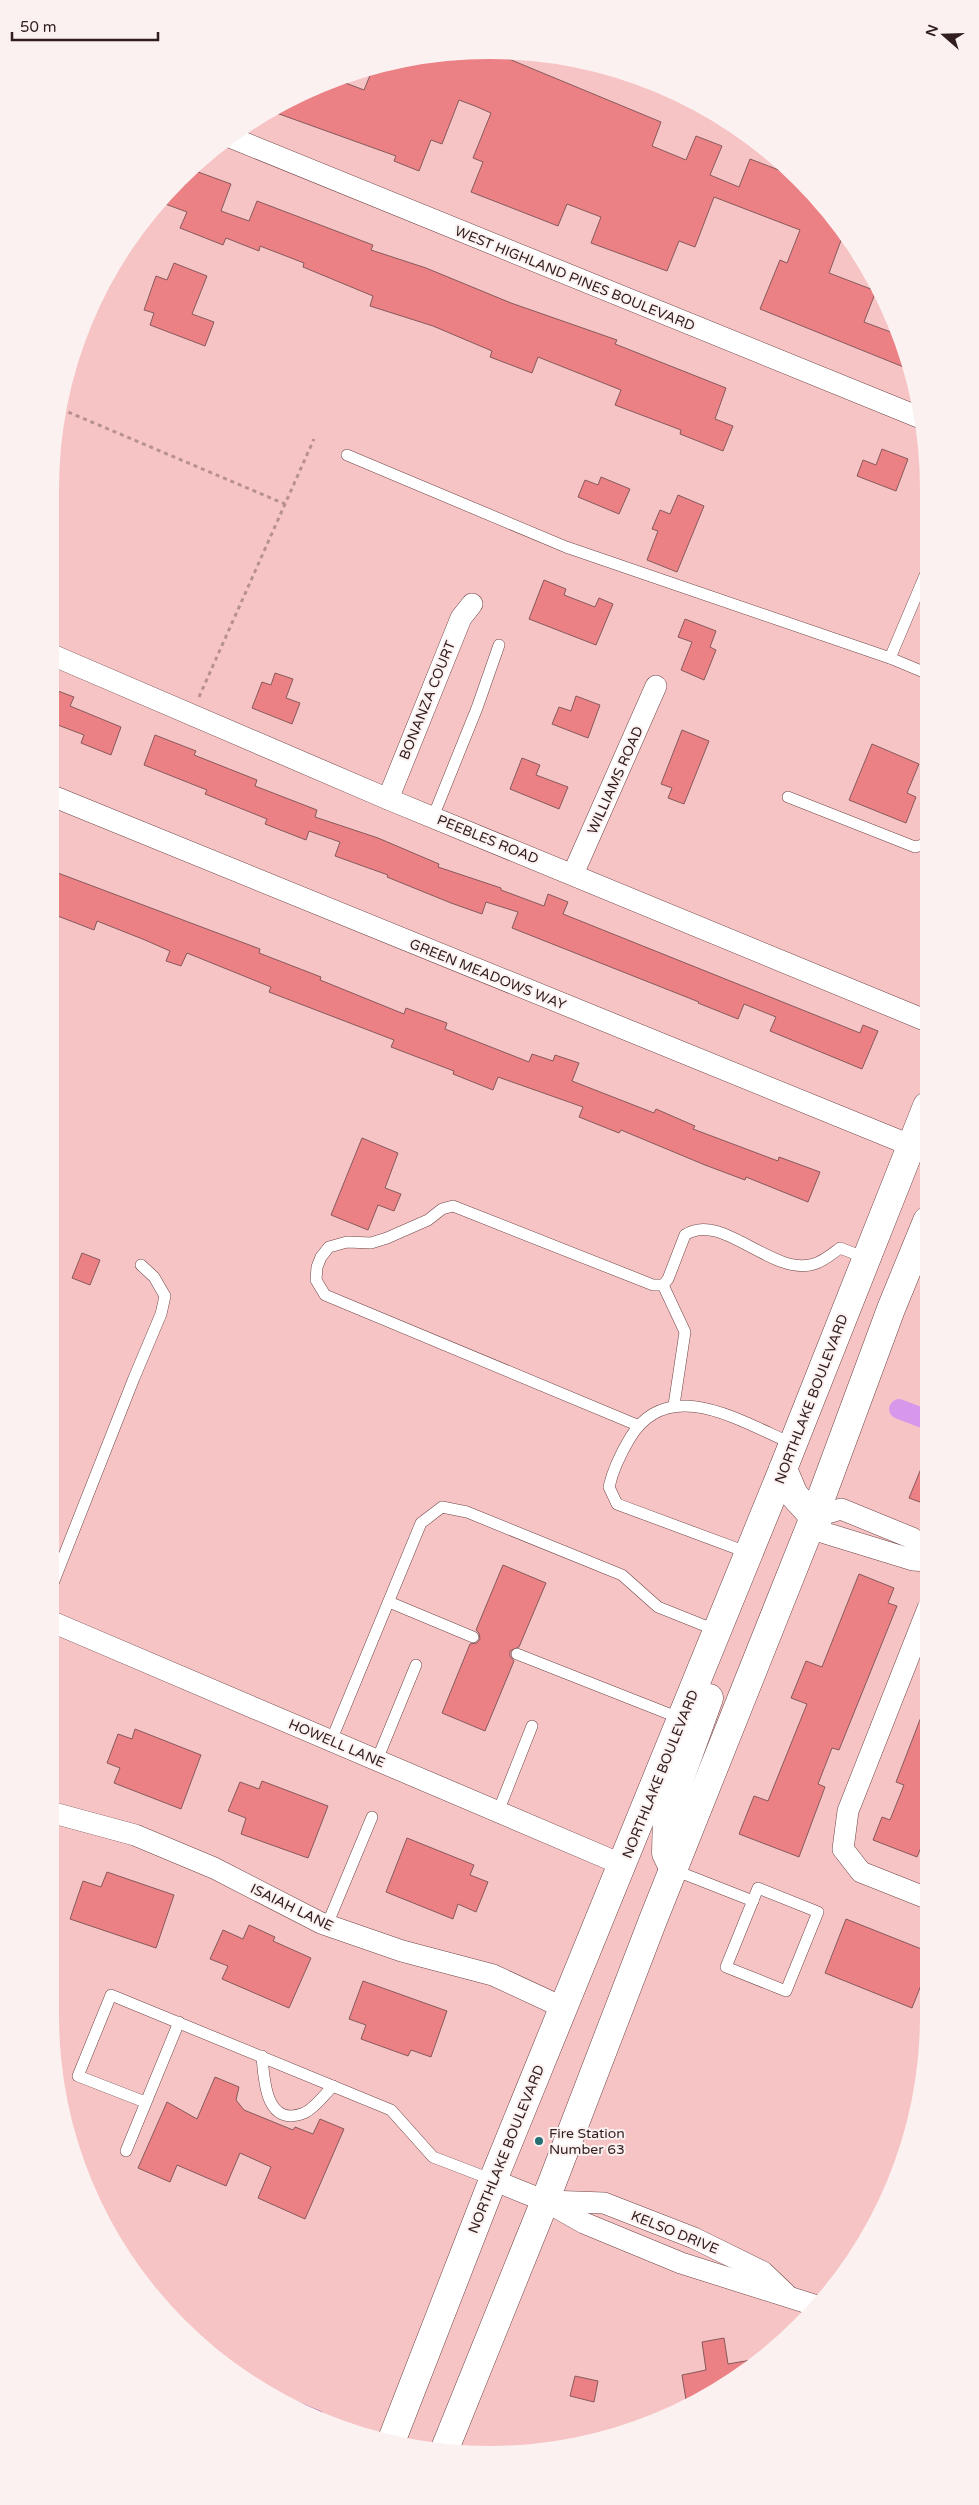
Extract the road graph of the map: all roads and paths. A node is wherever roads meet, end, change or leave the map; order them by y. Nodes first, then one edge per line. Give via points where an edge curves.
1 (237, 141) edge
2 (66, 411) edge
3 (914, 415) edge
4 (314, 439) dead end
5 (347, 455) dead end
6 (285, 504) junction
7 (920, 587) edge
8 (472, 604) dead end
9 (499, 645) dead end
10 (59, 658) edge
11 (890, 658) junction
12 (920, 670) edge
13 (656, 686) dead end
14 (191, 714) junction
15 (788, 796) dead end
16 (59, 799) edge
17 (388, 799) junction
18 (433, 817) junction
19 (920, 846) edge
20 (573, 874) junction
21 (920, 1018) edge
22 (918, 1149) edge
23 (920, 1238) edge
24 (866, 1258) junction
25 (141, 1265) dead end
26 (663, 1285) junction
27 (674, 1405) junction
28 (637, 1425) junction
29 (794, 1444) junction
30 (784, 1469) junction
31 (814, 1517) junction
32 (920, 1544) edge
33 (749, 1554) junction
34 (920, 1560) edge
35 (59, 1568) edge
36 (389, 1602) junction
37 (59, 1625) edge
38 (920, 1628) edge
39 (717, 1634) junction
40 (473, 1637) dead end
41 (516, 1654) dead end
42 (416, 1665) dead end
43 (682, 1719) junction
44 (532, 1726) dead end
45 (331, 1741) junction
46 (377, 1760) junction
47 (498, 1812) junction
48 (59, 1814) edge
49 (372, 1817) dead end
50 (623, 1866) junction
51 (674, 1870) junction
52 (920, 1895) edge
53 (753, 1901) junction
54 (327, 1925) junction
55 (564, 2008) junction
56 (179, 2022) junction
57 (262, 2056) junction
58 (333, 2086) junction
59 (145, 2102) junction
60 (126, 2151) dead end
61 (493, 2180) junction
62 (545, 2200) junction
63 (790, 2298) junction
64 (809, 2304) edge
65 (394, 2435) edge
66 (447, 2444) edge

1 - 3 street, WEST HIGHLAND PINES BOULEVARD
2 - 6 path
4 - 6 path
5 - 11 lane via 566,547
6 - 14 path
7 - 11 lane
8 - 17 street, BONANZA COURT via 461,618
9 - 18 lane
10 - 14 street, PEEBLES ROAD
11 - 12 lane
13 - 20 street, WILLIAMS ROAD
14 - 17 street, PEEBLES ROAD
15 - 19 lane via 915,847
16 - 22 street, GREEN MEADOWS WAY
17 - 18 street, PEEBLES ROAD
18 - 20 street, PEEBLES ROAD
20 - 21 street, PEEBLES ROAD
22 - 24 main road, NORTHLAKE BOULEVARD
23 - 31 main road
24 - 26 lane via 840,1248 814,1264 790,1264 715,1231 696,1230 685,1235
24 - 29 main road, NORTHLAKE BOULEVARD
25 - 35 lane via 154,1277 165,1296 161,1314
26 - 27 lane via 685,1332
26 - 28 lane via 645,1283 454,1206 387,1238 329,1247 317,1267 316,1280 325,1295
27 - 28 lane via 654,1411
27 - 29 lane via 693,1405 724,1415
28 - 33 lane via 611,1478 609,1487 617,1504
29 - 30 main road, NORTHLAKE BOULEVARD
30 - 31 main road via 794,1495
30 - 33 main road, NORTHLAKE BOULEVARD
31 - 32 street via 841,1509
31 - 34 street via 825,1532
31 - 51 main road
33 - 39 main road, NORTHLAKE BOULEVARD
36 - 39 lane via 421,1523 442,1507 467,1512 622,1575 658,1607
36 - 40 lane
36 - 45 lane
37 - 45 street, HOWELL LANE
38 - 52 street via 848,1811 843,1848 861,1872
39 - 43 main road, NORTHLAKE BOULEVARD
39 - 51 main road via 718,1667 701,1723 666,1814 666,1853
41 - 43 lane
42 - 46 lane
43 - 50 main road, NORTHLAKE BOULEVARD
44 - 47 lane
45 - 46 street, HOWELL LANE
46 - 47 street, HOWELL LANE
47 - 50 street, HOWELL LANE
48 - 54 street, ISAIAH LANE via 135,1835 214,1868
49 - 54 lane
50 - 55 main road, NORTHLAKE BOULEVARD
51 - 53 lane
51 - 62 main road
53 - 53 lane via 726,1967 786,1991 818,1912 758,1888
54 - 55 street, ISAIAH LANE via 402,1952 493,1975
55 - 61 main road, NORTHLAKE BOULEVARD
56 - 57 lane
56 - 59 lane
56 - 59 lane via 111,1995 78,2076
57 - 58 lane
57 - 58 lane via 265,2090 272,2107 286,2115 305,2113
58 - 61 lane via 391,2110 433,2157
59 - 60 lane
61 - 62 street, KELSO DRIVE
61 - 65 main road, NORTHLAKE BOULEVARD
62 - 63 street, KELSO DRIVE via 584,2223 681,2263
62 - 63 street, KELSO DRIVE via 604,2203 694,2238 763,2272
62 - 66 main road
63 - 64 street, KELSO DRIVE

